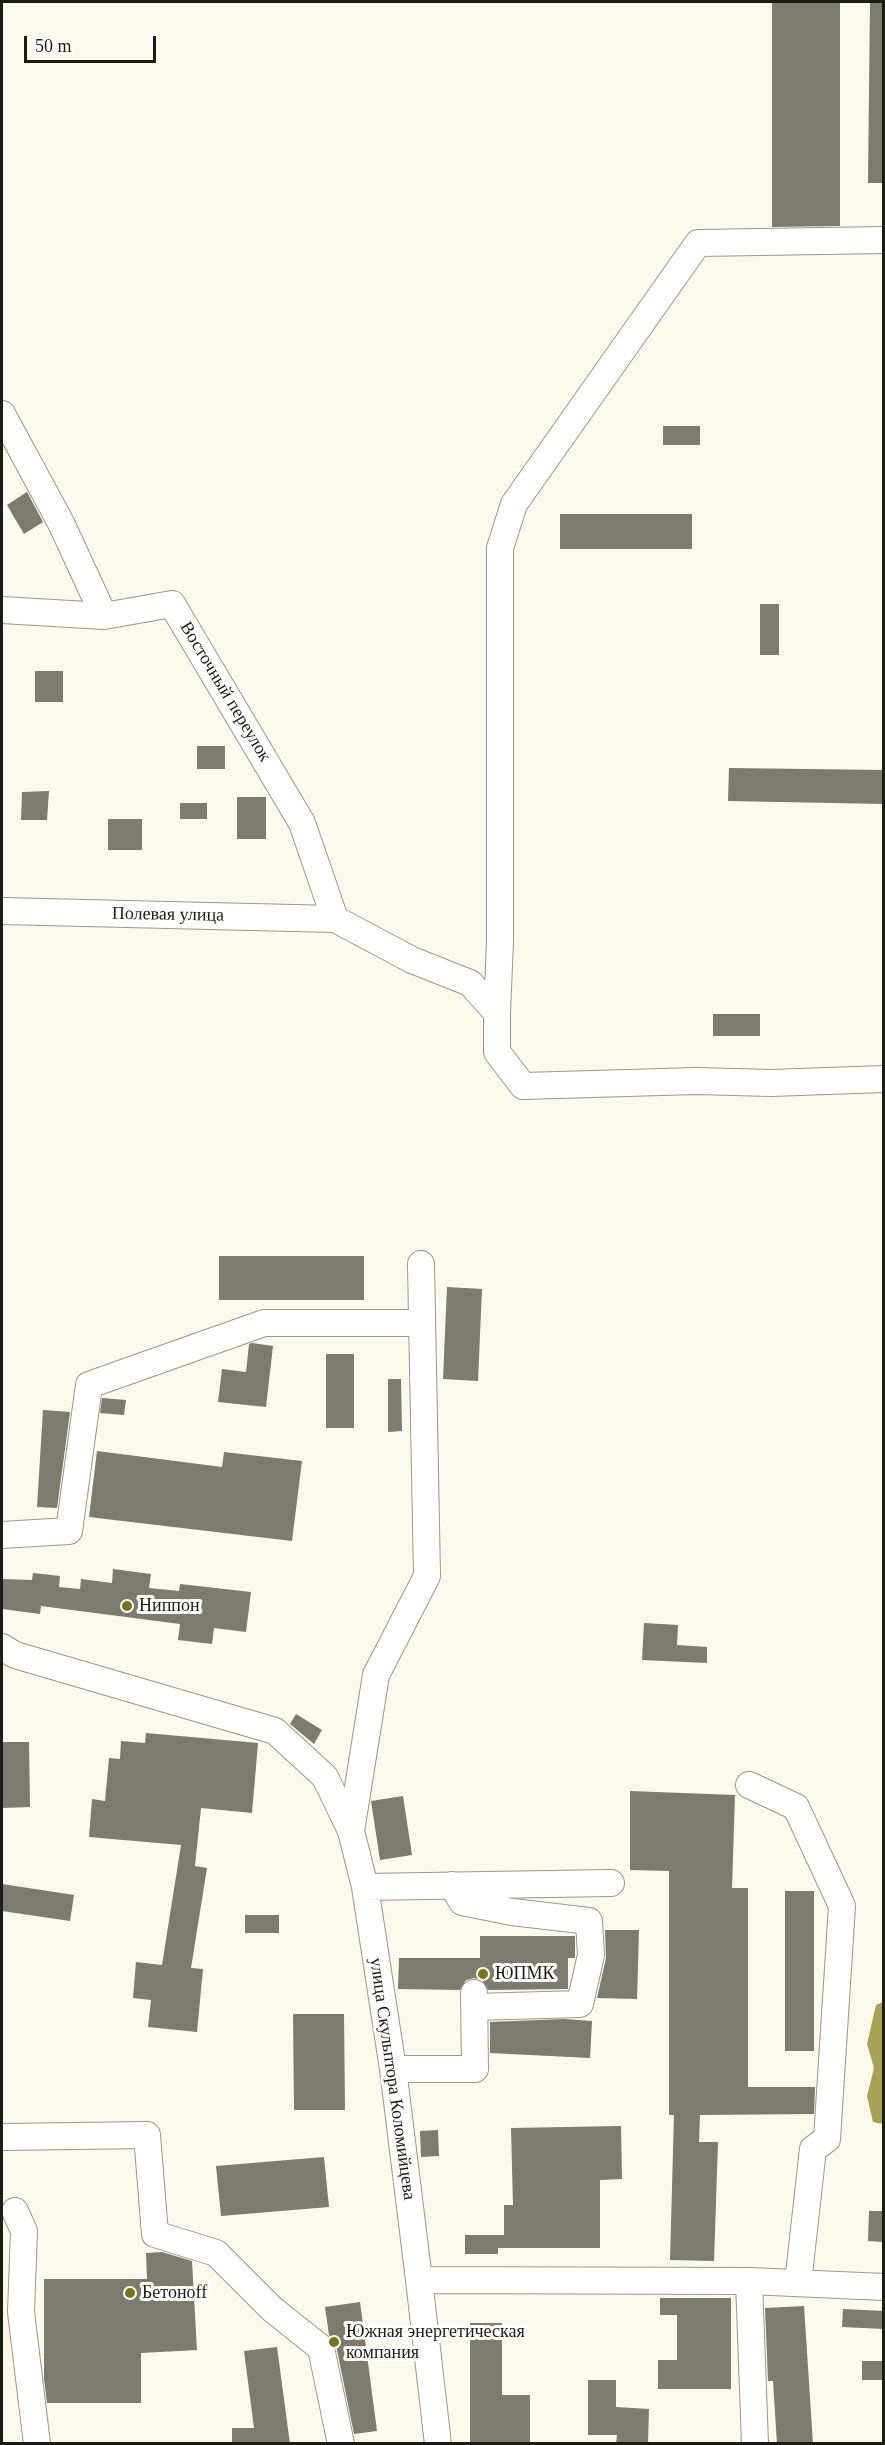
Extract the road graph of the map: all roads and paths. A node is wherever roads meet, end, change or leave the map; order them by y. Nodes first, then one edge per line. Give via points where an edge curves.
1 (884, 240) edge
2 (2, 414) edge
3 (2, 610) edge
4 (104, 616) junction
5 (2, 911) edge
6 (335, 919) junction
7 (497, 1013) junction
8 (884, 1079) edge
9 (421, 1264) dead end
10 (422, 1323) junction
11 (2, 1535) edge
12 (2, 1647) edge
13 (749, 1785) dead end
14 (351, 1831) junction
15 (610, 1883) dead end
16 (452, 1886) junction
17 (365, 1887) junction
18 (393, 2070) junction
19 (2, 2137) edge
20 (15, 2211) dead end
21 (419, 2280) junction
22 (749, 2281) junction
23 (798, 2283) junction
24 (884, 2287) edge
25 (37, 2444) edge
26 (341, 2444) edge
27 (438, 2444) edge
28 (755, 2444) edge

1 - 7 street via 698,243 514,504 500,548
2 - 4 street via 61,523
3 - 4 street
4 - 6 street, Восточный переулок via 172,604 302,823
5 - 6 street, Полевая улица
6 - 7 street via 412,960 470,982
7 - 8 street via 497,1052 523,1086
9 - 10 street
10 - 11 street via 264,1323 89,1385 69,1531
10 - 14 street via 427,1576 376,1675
12 - 14 street, улица Скульптора Коломийцева via 15,1655 275,1731 325,1777
13 - 23 street via 796,1807 842,1906 827,2139 813,2149
14 - 17 street, улица Скульптора Коломийцева
15 - 16 street
16 - 17 street
16 - 18 street via 462,1902 590,1921 591,1955 580,2004 474,2000 475,2069
17 - 18 street, улица Скульптора Коломийцева
18 - 21 street, улица Скульптора Коломийцева
19 - 26 street via 147,2135 155,2234 216,2253 272,2309 321,2348
20 - 25 street via 24,2231 21,2312
21 - 22 street
21 - 27 street, улица Скульптора Коломийцева
22 - 23 street
22 - 28 street
23 - 24 street

